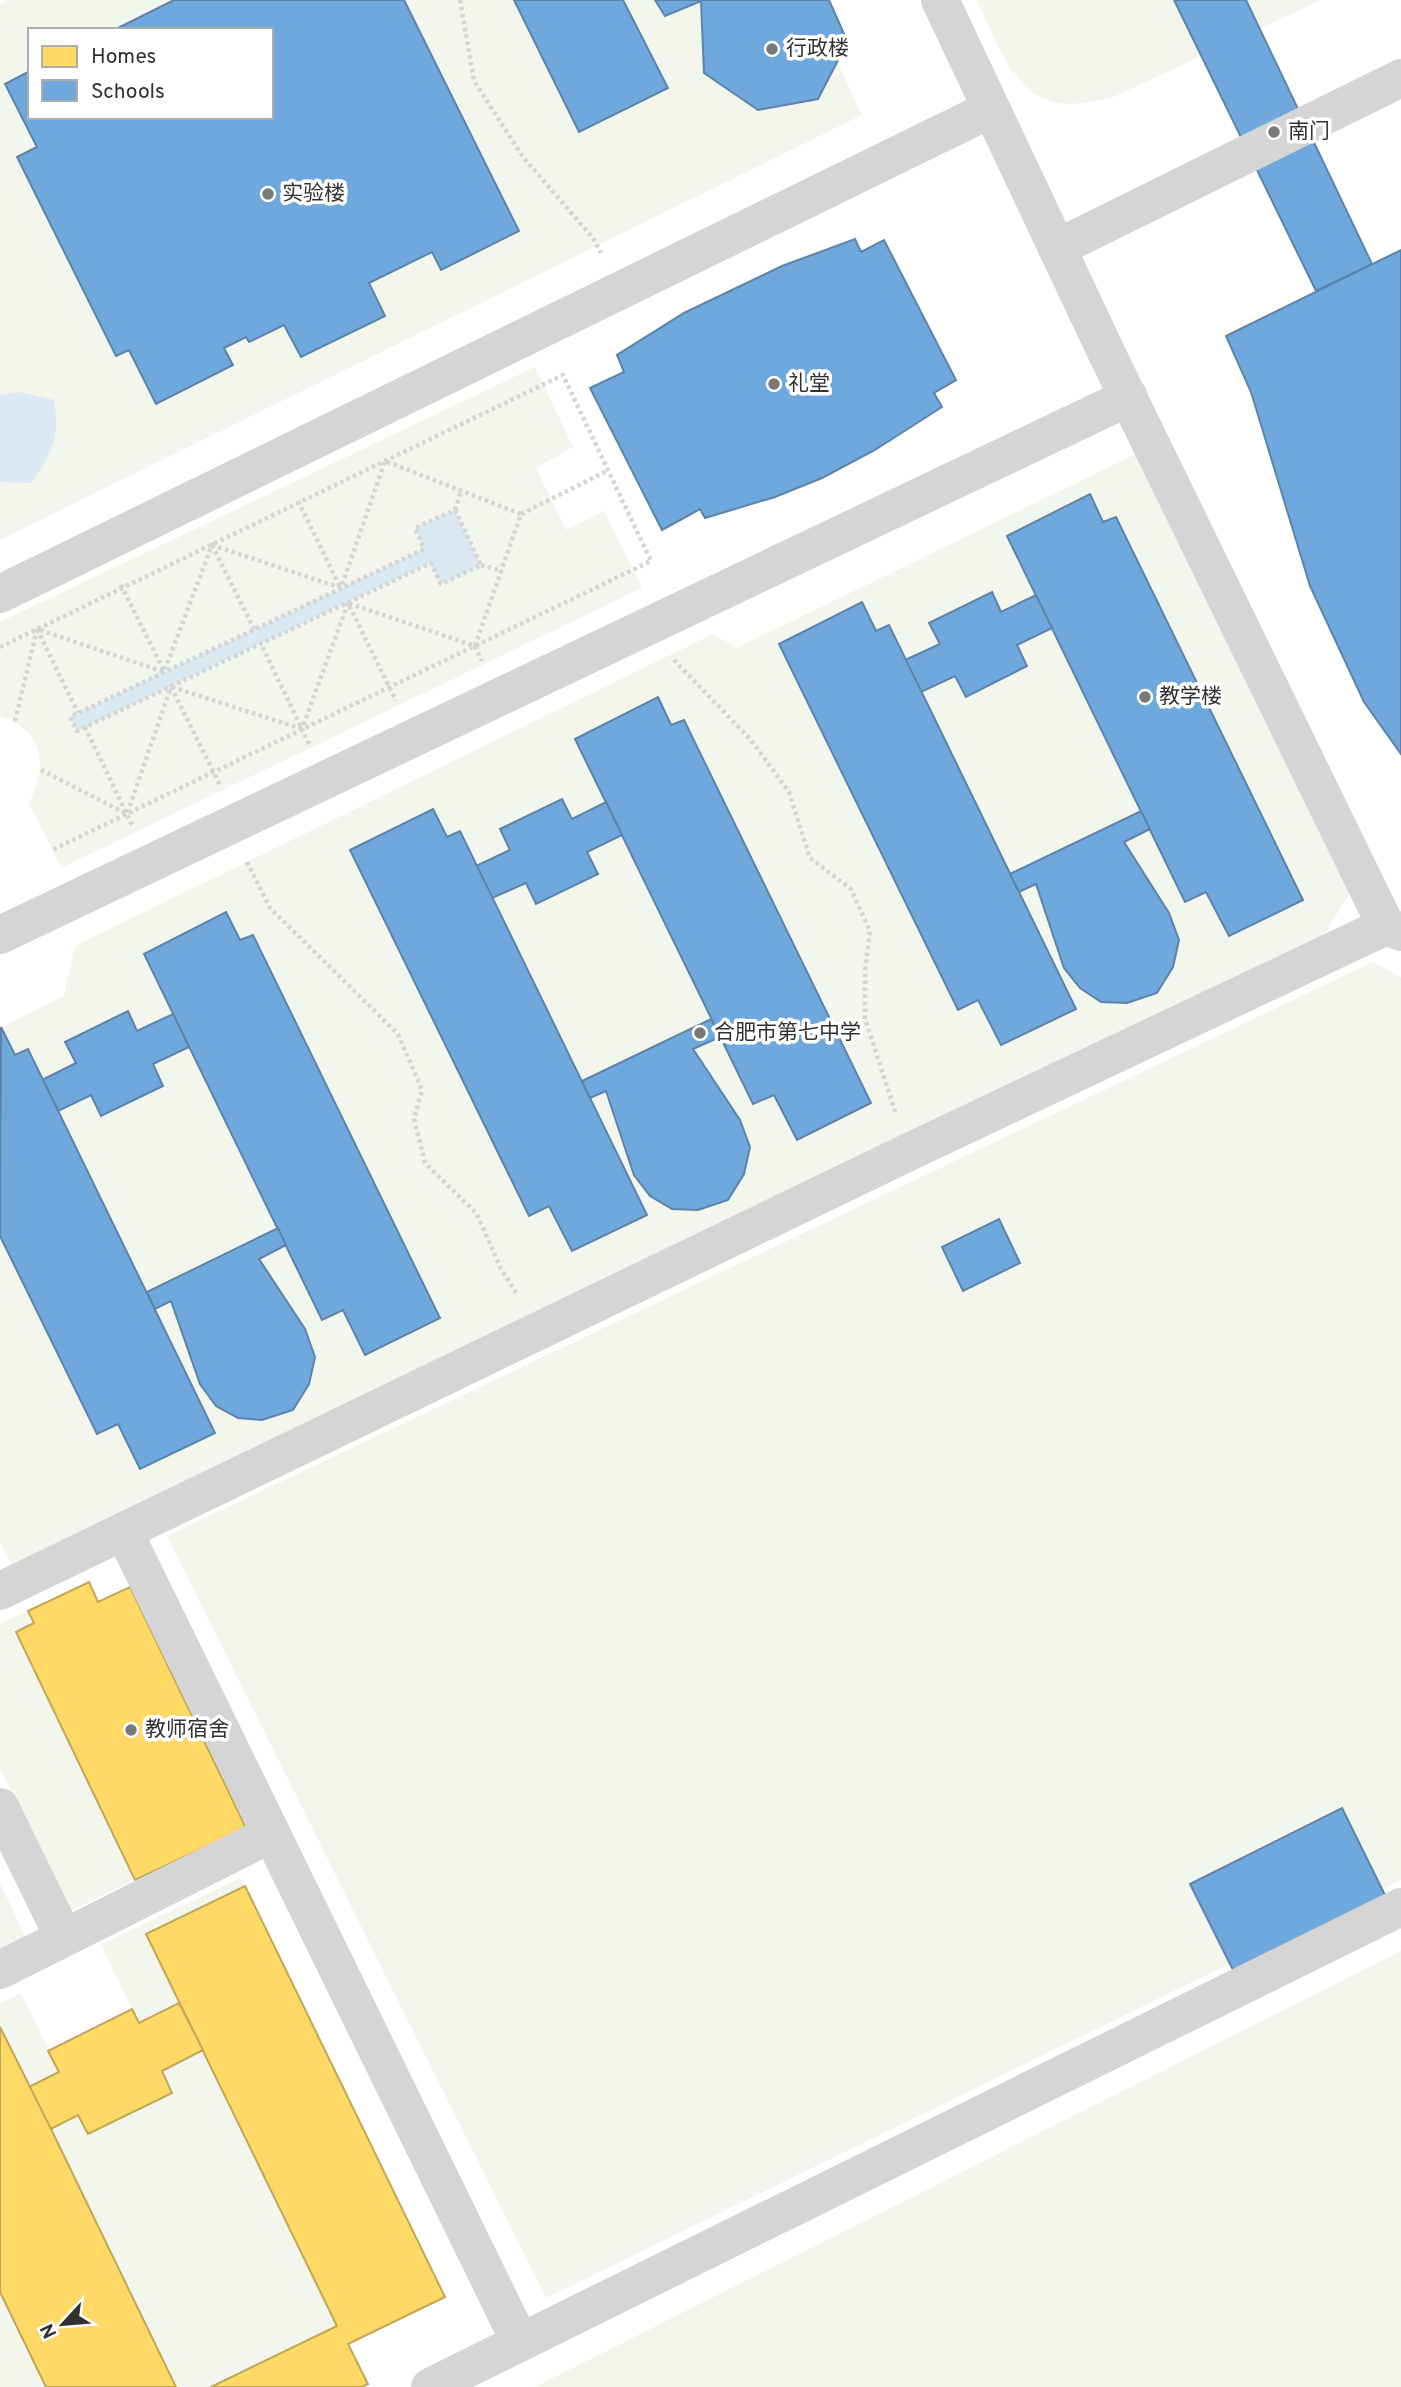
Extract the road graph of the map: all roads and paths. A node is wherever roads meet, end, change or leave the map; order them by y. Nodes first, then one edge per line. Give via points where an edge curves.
1 (460, 0) edge
2 (940, 0) edge
3 (1401, 78) edge
4 (991, 109) junction
5 (1057, 248) junction
6 (619, 291) junction
7 (1129, 397) junction
8 (278, 458) junction
9 (385, 461) junction
10 (607, 471) junction
11 (461, 490) junction
12 (190, 501) junction
13 (299, 503) junction
14 (455, 510) junction
15 (521, 514) junction
16 (102, 545) junction
17 (212, 545) junction
18 (481, 565) junction
19 (502, 571) junction
20 (122, 587) junction
21 (341, 588) junction
22 (8, 590) edge
23 (348, 603) junction
24 (37, 629) junction
25 (254, 629) junction
26 (644, 629) junction
27 (261, 644) junction
28 (0, 646) edge
29 (475, 646) junction
30 (164, 672) junction
31 (171, 687) junction
32 (390, 688) junction
33 (78, 713) junction
34 (15, 721) dead end
35 (85, 727) junction
36 (302, 729) junction
37 (41, 770) dead end
38 (214, 772) junction
39 (127, 814) junction
40 (229, 827) junction
41 (52, 850) dead end
42 (1394, 929) edge
43 (0, 935) edge
44 (911, 1151) junction
45 (541, 1332) junction
46 (124, 1532) junction
47 (0, 1591) edge
48 (0, 1807) edge
49 (269, 1835) junction
50 (1401, 1907) edge
51 (64, 1938) junction
52 (0, 1970) edge
53 (520, 2342) junction
54 (430, 2387) edge

1 - 6 path via 474,81 523,157 593,238
2 - 4 lane
3 - 5 lane
4 - 5 lane
4 - 6 lane
5 - 7 lane
6 - 8 lane
7 - 26 lane
7 - 42 lane
8 - 12 lane
8 - 13 path
9 - 10 path via 563,375
9 - 11 path
9 - 13 path
9 - 21 path
10 - 15 path
10 - 29 path via 651,561
11 - 14 path
11 - 15 path
12 - 16 lane
12 - 17 path
13 - 17 path
13 - 21 path
14 - 18 path
14 - 21 path via 415,528 424,549
15 - 19 path
16 - 20 path
16 - 22 lane
17 - 20 path
17 - 21 path
17 - 25 path
17 - 30 path
18 - 19 path
18 - 23 path via 441,584 431,563
19 - 29 path
20 - 24 path
20 - 30 path
21 - 25 path
22 - 24 path
23 - 27 path
23 - 29 path
23 - 32 path
23 - 36 path
24 - 28 path
24 - 30 path
24 - 33 path
24 - 34 path
25 - 30 path
26 - 40 lane
26 - 44 path via 751,740 789,792 810,858 851,888 870,931 865,1019
27 - 31 path
27 - 36 path
29 - 32 path
30 - 33 path
31 - 35 path
31 - 36 path
31 - 38 path
31 - 39 path
32 - 36 path
33 - 35 path via 70,717 77,731
35 - 39 path
36 - 38 path
37 - 39 path
38 - 39 path
39 - 41 path
40 - 43 lane
40 - 45 path via 270,908 398,1034 422,1090 414,1119 425,1163 477,1213 501,1269
42 - 44 lane
44 - 45 lane
45 - 46 lane
46 - 47 lane
46 - 49 lane
48 - 51 lane
49 - 51 lane
49 - 53 lane
50 - 53 lane
51 - 52 lane
53 - 54 lane

